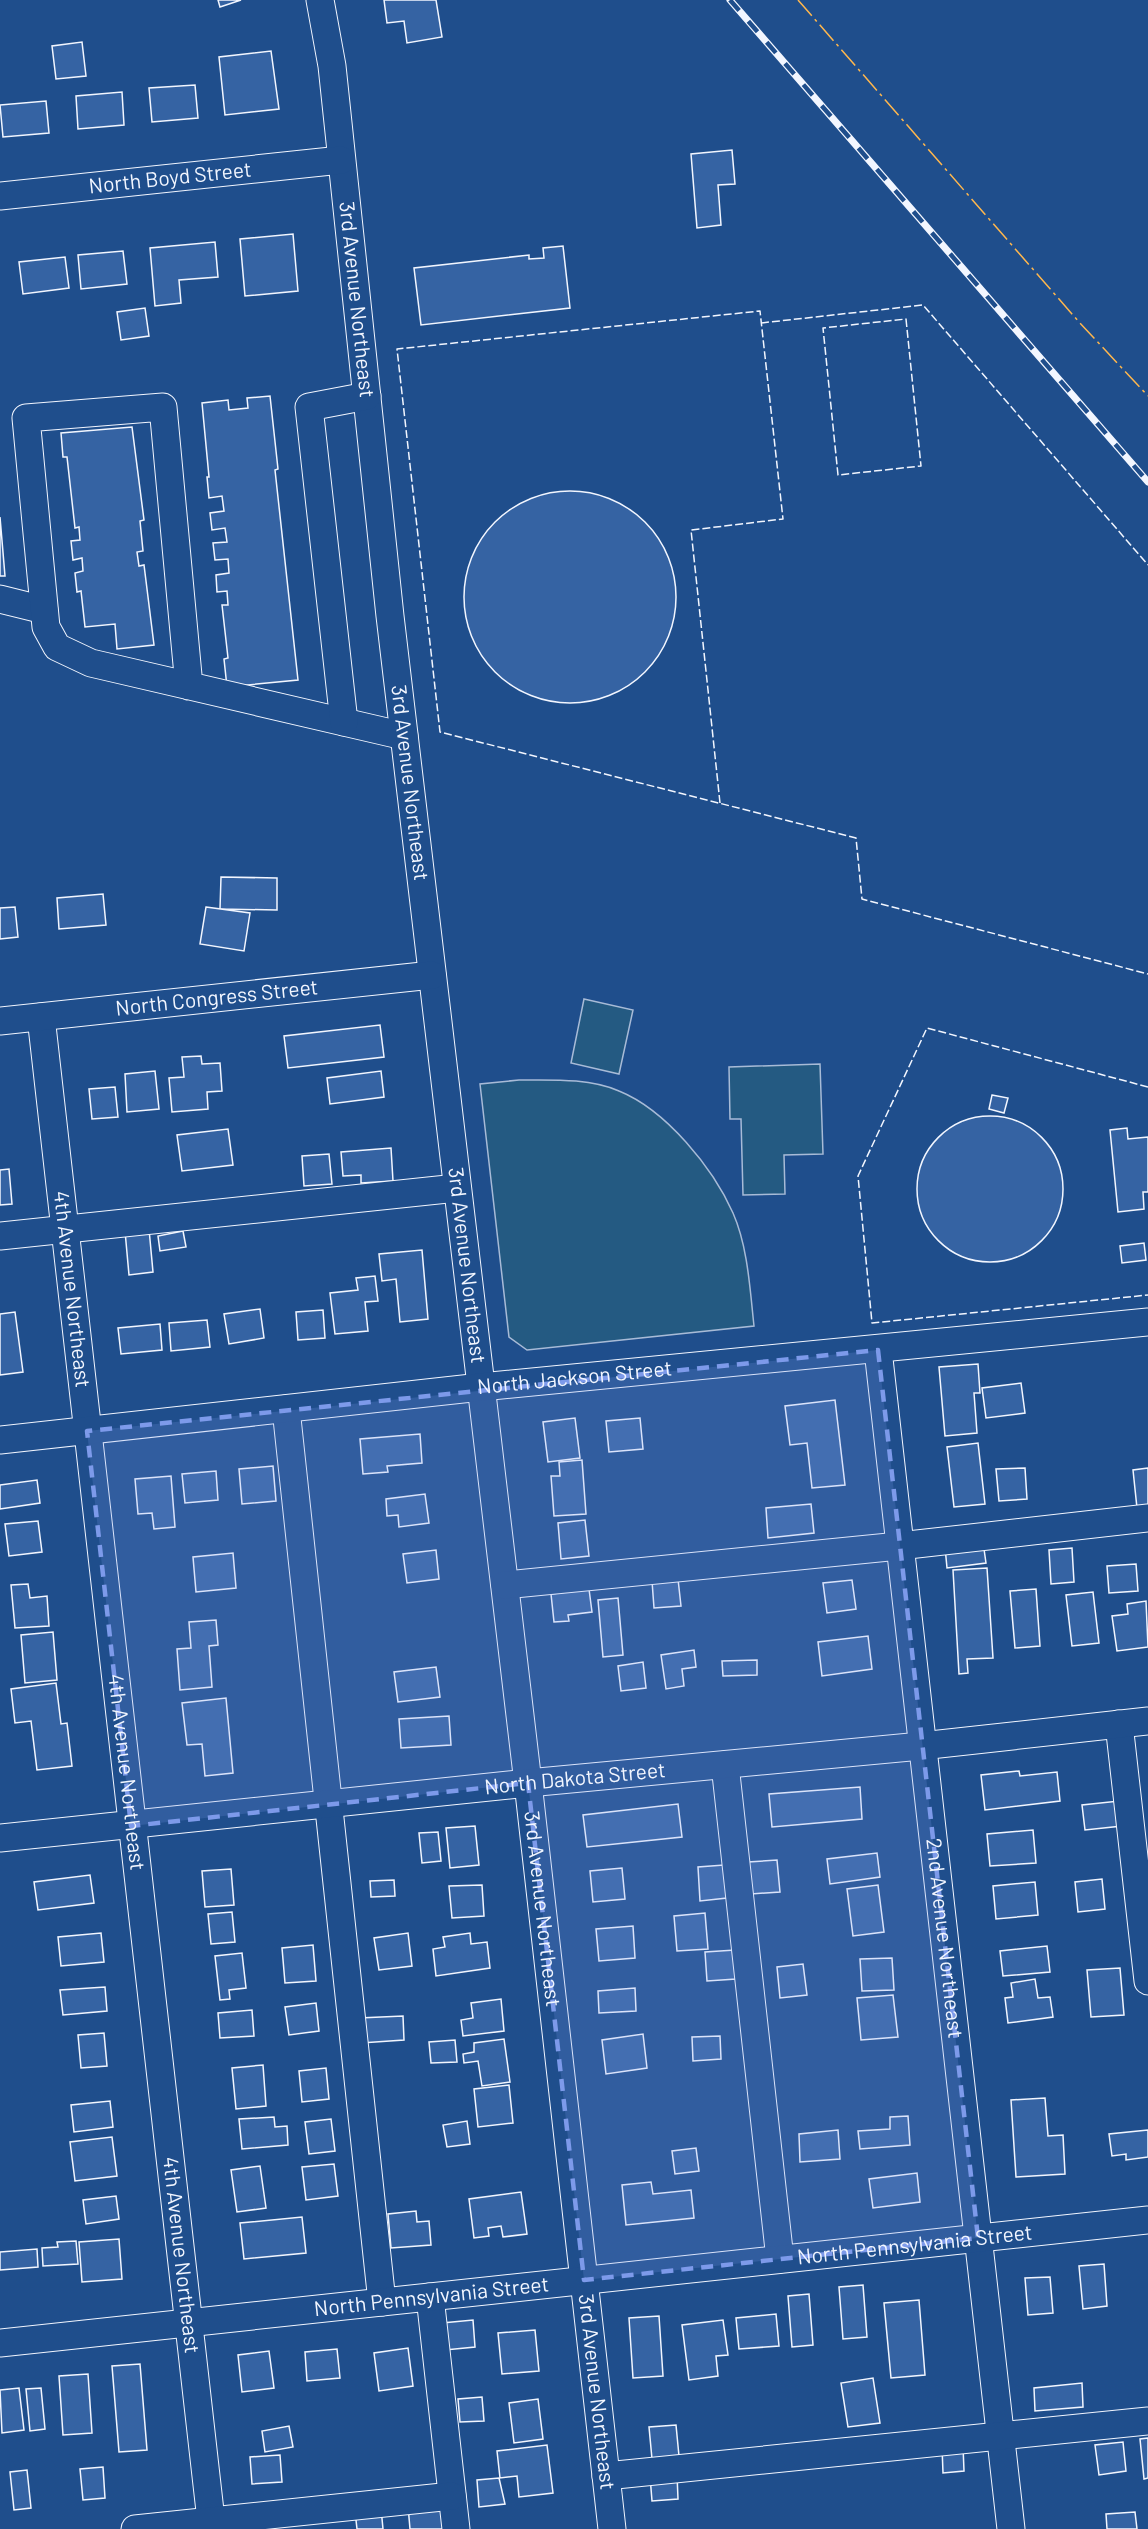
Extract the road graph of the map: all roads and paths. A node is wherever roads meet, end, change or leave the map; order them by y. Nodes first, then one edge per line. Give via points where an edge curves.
1 (320, 0) edge
2 (341, 160) junction
3 (0, 196) edge
4 (366, 396) junction
5 (0, 599) edge
6 (44, 610) junction
7 (189, 686) junction
8 (344, 722) junction
9 (404, 736) junction
10 (432, 975) junction
11 (40, 1017) junction
12 (0, 1021) edge
13 (457, 1188) junction
14 (64, 1229) junction
15 (0, 1236) edge
16 (1148, 1322) edge
17 (878, 1350) junction
18 (482, 1387) junction
19 (286, 1409) junction
20 (87, 1431) junction
21 (0, 1440) edge
22 (1148, 1518) edge
23 (899, 1546) junction
24 (505, 1585) junction
25 (1148, 1721) edge
26 (1119, 1724) junction
27 (921, 1746) junction
28 (725, 1765) junction
29 (528, 1783) junction
30 (327, 1805) junction
31 (131, 1826) junction
32 (0, 1838) edge
33 (1148, 1981) edge
34 (1148, 2220) edge
35 (978, 2238) junction
36 (780, 2259) junction
37 (584, 2280) junction
38 (430, 2297) junction
39 (382, 2302) junction
40 (188, 2324) junction
41 (0, 2343) edge
42 (1148, 2421) edge
43 (1001, 2436) junction
44 (606, 2476) junction
45 (452, 2496) junction
46 (211, 2525) edge
47 (135, 2529) edge
48 (456, 2529) edge
49 (612, 2529) edge
50 (1011, 2529) edge

1 - 2 street, 3rd Avenue Northeast via 332,66
2 - 3 street, North Boyd Street
2 - 4 street, 3rd Avenue Northeast
4 - 8 street via 309,407
4 - 9 street, 3rd Avenue Northeast
5 - 6 street
6 - 7 street via 46,627 57,647 91,663
6 - 7 street via 26,418 163,407
7 - 8 street
8 - 9 street
9 - 10 street, 3rd Avenue Northeast
10 - 11 street, North Congress Street
10 - 13 street, 3rd Avenue Northeast
11 - 12 street, North Congress Street
11 - 14 street, 4th Avenue Northeast
13 - 14 street
13 - 18 street, 3rd Avenue Northeast
14 - 15 street
14 - 20 street, 4th Avenue Northeast
16 - 17 street, North Jackson Street
17 - 18 street, North Jackson Street
17 - 23 street, 2nd Avenue Northeast
18 - 19 street, North Jackson Street
18 - 24 street, 3rd Avenue Northeast
19 - 20 street, North Jackson Street
19 - 30 street
20 - 21 street, North Jackson Street
20 - 31 street, 4th Avenue Northeast
22 - 23 street
23 - 24 street
23 - 27 street, 2nd Avenue Northeast
24 - 29 street, 3rd Avenue Northeast
25 - 26 street, North Dakota Street
26 - 27 street, North Dakota Street
26 - 33 street
27 - 28 street, North Dakota Street
27 - 35 street, 2nd Avenue Northeast
28 - 29 street, North Dakota Street
28 - 36 street
29 - 30 street, North Dakota Street
29 - 37 street, 3rd Avenue Northeast
30 - 31 street, North Dakota Street
30 - 39 street
31 - 32 street, North Dakota Street
31 - 40 street, 4th Avenue Northeast
34 - 35 street, North Pennsylvania Street
35 - 36 street, North Pennsylvania Street
35 - 43 street, 2nd Avenue Northeast
36 - 37 street, North Pennsylvania Street
37 - 38 street, North Pennsylvania Street
37 - 44 street, 3rd Avenue Northeast
38 - 39 street, North Pennsylvania Street
38 - 45 street
39 - 40 street, North Pennsylvania Street
40 - 41 street, North Pennsylvania Street
40 - 46 street, 4th Avenue Northeast
42 - 43 street
43 - 44 street
43 - 50 street, 2nd Avenue Northeast
44 - 49 street, 3rd Avenue Northeast
45 - 46 street
45 - 48 street
46 - 47 street

